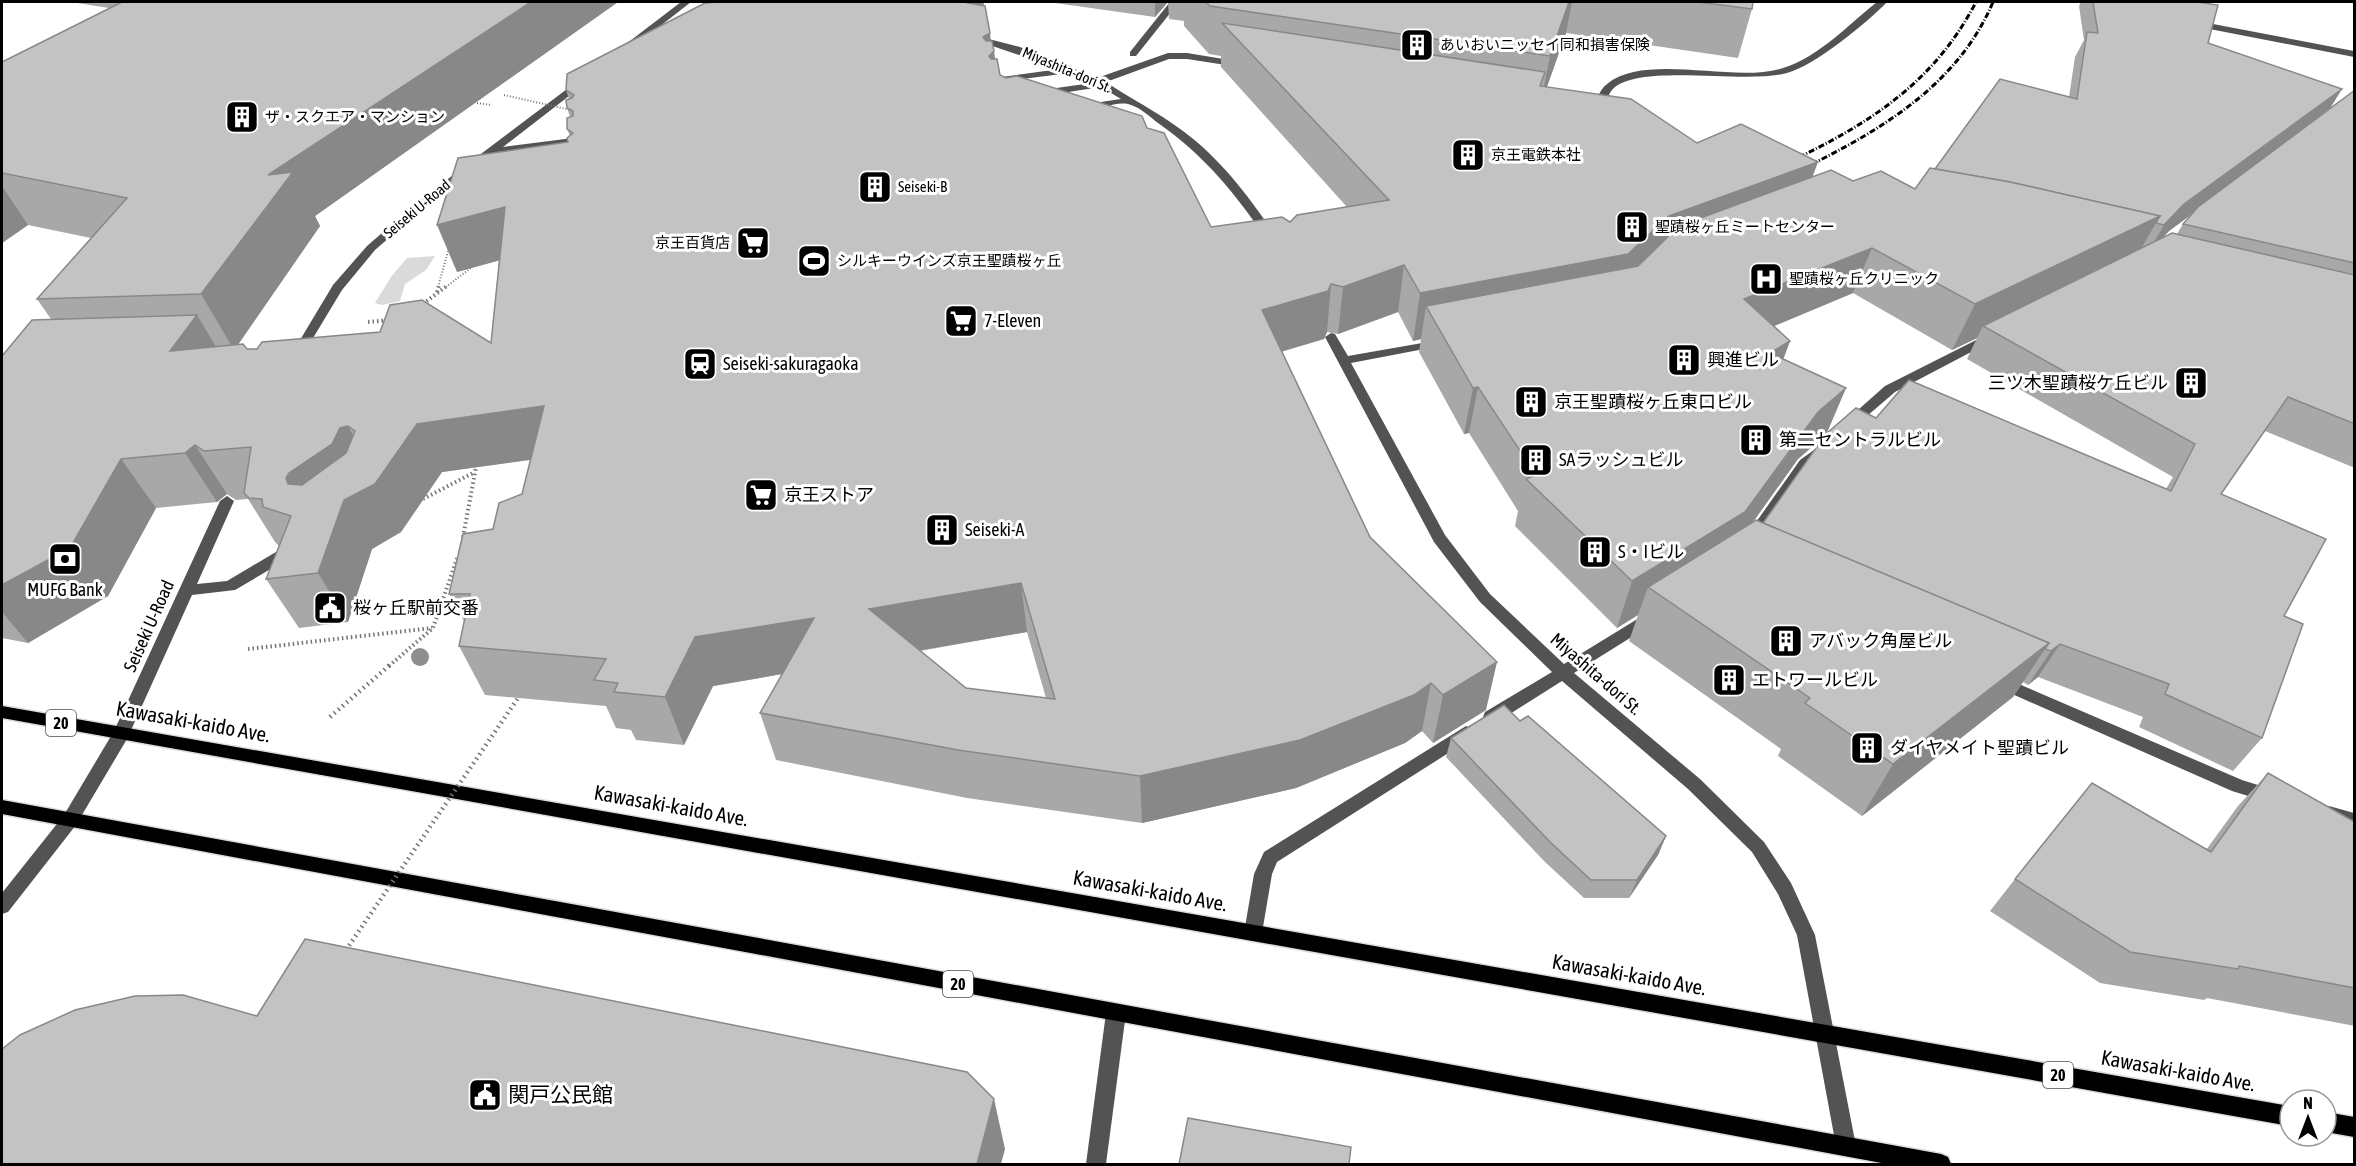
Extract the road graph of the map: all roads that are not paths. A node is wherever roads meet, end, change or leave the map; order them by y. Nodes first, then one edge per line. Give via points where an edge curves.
1 (686, 2) edge
2 (1174, 2) edge
3 (1882, 2) edge
4 (2184, 21) edge
5 (963, 34) edge
6 (1133, 54) dead end
7 (2355, 54) edge
8 (616, 56) edge
9 (1246, 65) edge
10 (1073, 70) junction
11 (588, 77) edge
12 (995, 81) edge
13 (1101, 83) junction
14 (1035, 94) edge
15 (1133, 100) junction
16 (1077, 108) edge
17 (1585, 118) edge
18 (581, 140) edge
19 (489, 153) junction
20 (478, 174) edge
21 (455, 177) junction
22 (446, 198) edge
23 (424, 202) junction
24 (1277, 248) edge
25 (2007, 329) edge
26 (1330, 337) edge
27 (1449, 340) edge
28 (293, 357) edge
29 (1344, 361) junction
30 (227, 501) dead end
31 (1746, 547) edge
32 (286, 553) edge
33 (186, 590) junction
34 (1664, 609) edge
35 (1563, 673) junction
36 (1985, 676) edge
37 (2, 712) edge
38 (121, 734) junction
39 (2291, 802) edge
40 (2, 807) edge
41 (2312, 808) edge
42 (70, 820) junction
43 (2355, 820) edge
44 (2, 906) edge
45 (1252, 933) junction
46 (1116, 1013) junction
47 (1826, 1034) junction
48 (2278, 1114) edge
49 (2338, 1124) edge
50 (2355, 1127) edge
51 (1846, 1146) junction
52 (1096, 1164) edge
53 (1941, 1164) edge

1 - 8 street
2 - 6 street
3 - 17 street via 1787,71 1741,77 1675,74 1627,78 1611,86 1603,96 1602,121
4 - 7 street
5 - 10 street, Miyashita-dori St. via 1028,52
9 - 13 street via 1168,56
10 - 12 street
10 - 13 street, Miyashita-dori St.
11 - 19 street, Seiseki U-Road
13 - 14 street
13 - 15 street, Miyashita-dori St.
15 - 16 street
15 - 24 street, Miyashita-dori St. via 1169,123 1232,180
18 - 19 street
19 - 21 street, Seiseki U-Road
20 - 21 street
21 - 23 street, Seiseki U-Road
22 - 23 street
23 - 28 street, Seiseki U-Road via 371,248 338,288
25 - 31 street via 1890,389 1805,463
26 - 29 street, Miyashita-dori St.
27 - 29 street
29 - 35 street, Miyashita-dori St. via 1439,538 1485,598
30 - 33 street, Seiseki U-Road
32 - 33 street via 230,586
33 - 38 street, Seiseki U-Road
34 - 35 street
35 - 45 street via 1270,857
35 - 47 street, Miyashita-dori St. via 1694,784 1758,847 1785,889 1806,935
36 - 39 street via 2238,786
37 - 38 main road, Kawasaki-kaido Ave. / 20
38 - 42 street, Seiseki U-Road
38 - 45 main road, Kawasaki-kaido Ave. / 20
40 - 42 main road, 20
41 - 43 street
42 - 44 street, Seiseki U-Road
42 - 46 main road, 20
45 - 47 main road, Kawasaki-kaido Ave. / 20
46 - 51 main road, 20
46 - 52 street
47 - 48 main road, Kawasaki-kaido Ave. / 20
47 - 51 street, Miyashita-dori St.
49 - 50 main road
51 - 53 main road, 20

